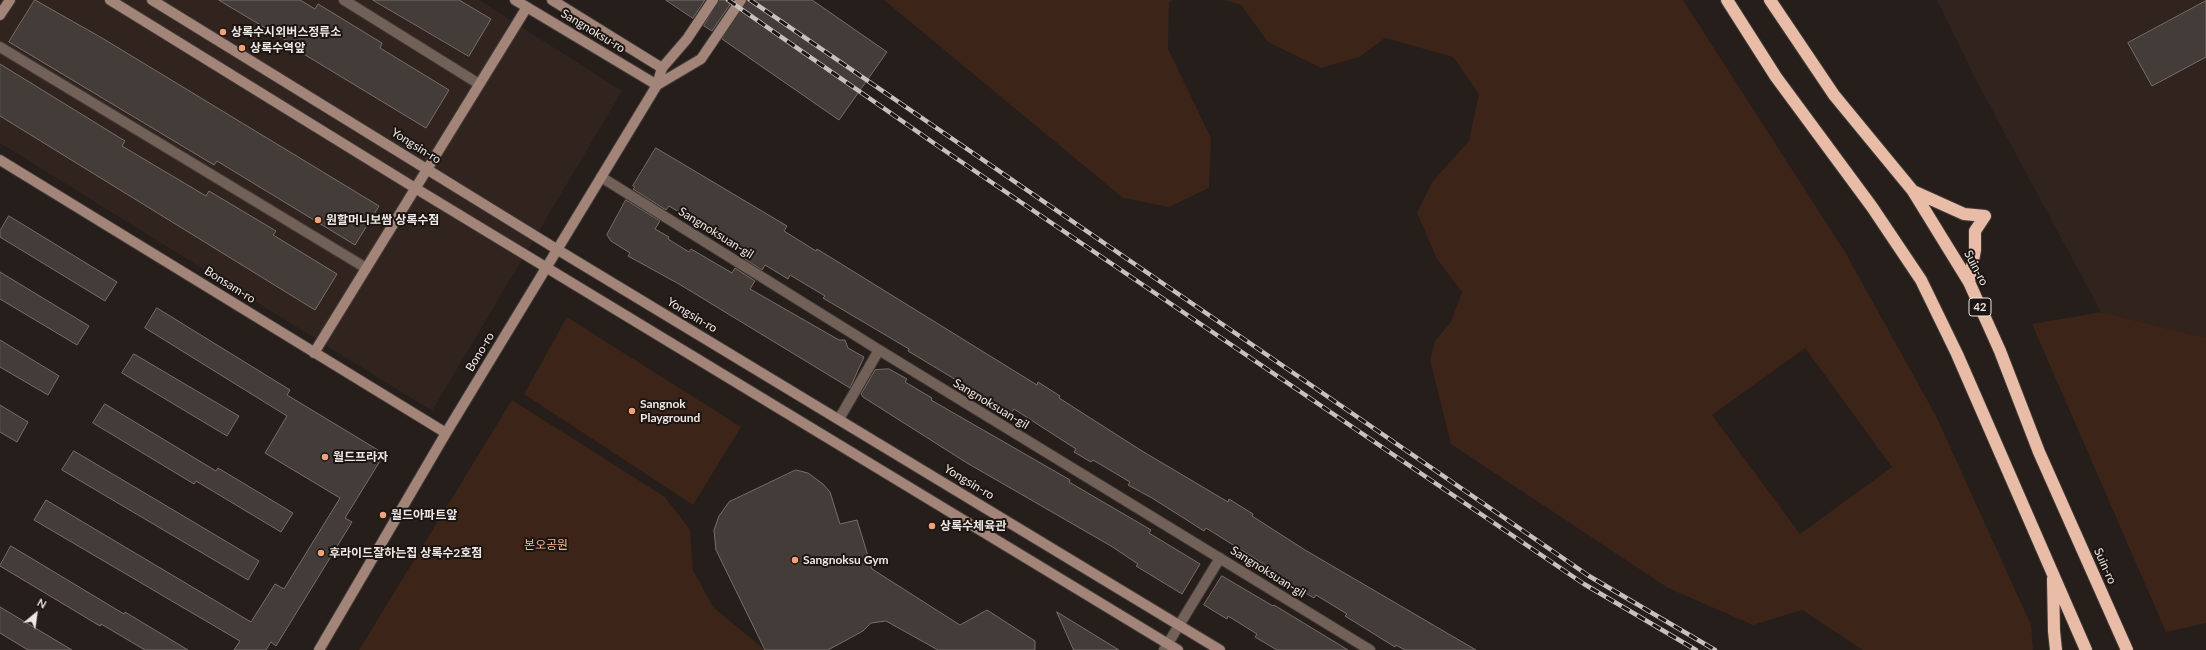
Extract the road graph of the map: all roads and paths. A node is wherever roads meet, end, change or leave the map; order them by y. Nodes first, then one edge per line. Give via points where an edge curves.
1 (10, 0) edge
2 (110, 0) edge
3 (152, 0) edge
4 (344, 0) edge
5 (515, 0) edge
6 (552, 0) edge
7 (713, 0) edge
8 (740, 0) edge
9 (1727, 0) edge
10 (1770, 0) edge
11 (527, 7) junction
12 (0, 15) edge
13 (0, 47) edge
14 (662, 68) junction
15 (479, 84) junction
16 (657, 85) junction
17 (0, 160) edge
18 (426, 168) junction
19 (601, 177) junction
20 (415, 188) junction
21 (1913, 191) junction
22 (558, 250) junction
23 (366, 268) junction
24 (547, 268) junction
25 (1969, 282) junction
26 (879, 350) junction
27 (314, 352) junction
28 (840, 419) junction
29 (446, 433) junction
30 (1220, 558) junction
31 (2053, 574) junction
32 (1179, 625) junction
33 (1166, 647) edge
34 (318, 650) edge
35 (1178, 650) edge
36 (1220, 650) edge
37 (1370, 650) edge
38 (2056, 650) edge
39 (2086, 650) edge
40 (2127, 650) edge

1 - 12 main road
2 - 20 main road
3 - 18 main road, Yongsin-ro
4 - 15 street
5 - 11 main road, Sangnoksu-ro
6 - 14 main road, Sangnoksu-ro
7 - 14 main road via 687,39
8 - 16 main road via 701,59
9 - 31 highway via 1776,77 1872,207 1921,280 1957,354
10 - 21 highway, Suin-ro / 42 via 1834,95
11 - 15 main road
11 - 16 main road, Sangnoksu-ro
13 - 23 street
14 - 16 main road, Bono-ro
15 - 18 main road
16 - 19 main road, Bono-ro
17 - 27 main road, Bonsam-ro
18 - 20 main road
18 - 22 main road, Yongsin-ro
19 - 22 main road, Bono-ro
19 - 26 street, Sangnoksuan-gil
20 - 23 main road
20 - 24 main road
21 - 25 highway, Suin-ro / 42
21 - 25 highway via 1964,214 1985,216 1975,231 1975,250
22 - 24 main road, Bono-ro
22 - 28 main road, Yongsin-ro
23 - 27 main road
24 - 29 main road, Bono-ro
24 - 33 main road
25 - 40 highway, Suin-ro / 42 via 2000,351 2039,452
26 - 28 street
26 - 30 street, Sangnoksuan-gil
27 - 29 main road, Bonsam-ro
28 - 32 main road, Yongsin-ro
29 - 34 main road, Bono-ro
30 - 32 street
30 - 37 street, Sangnoksuan-gil
31 - 38 highway
31 - 39 highway
32 - 33 street
32 - 36 main road, Yongsin-ro
33 - 35 main road

